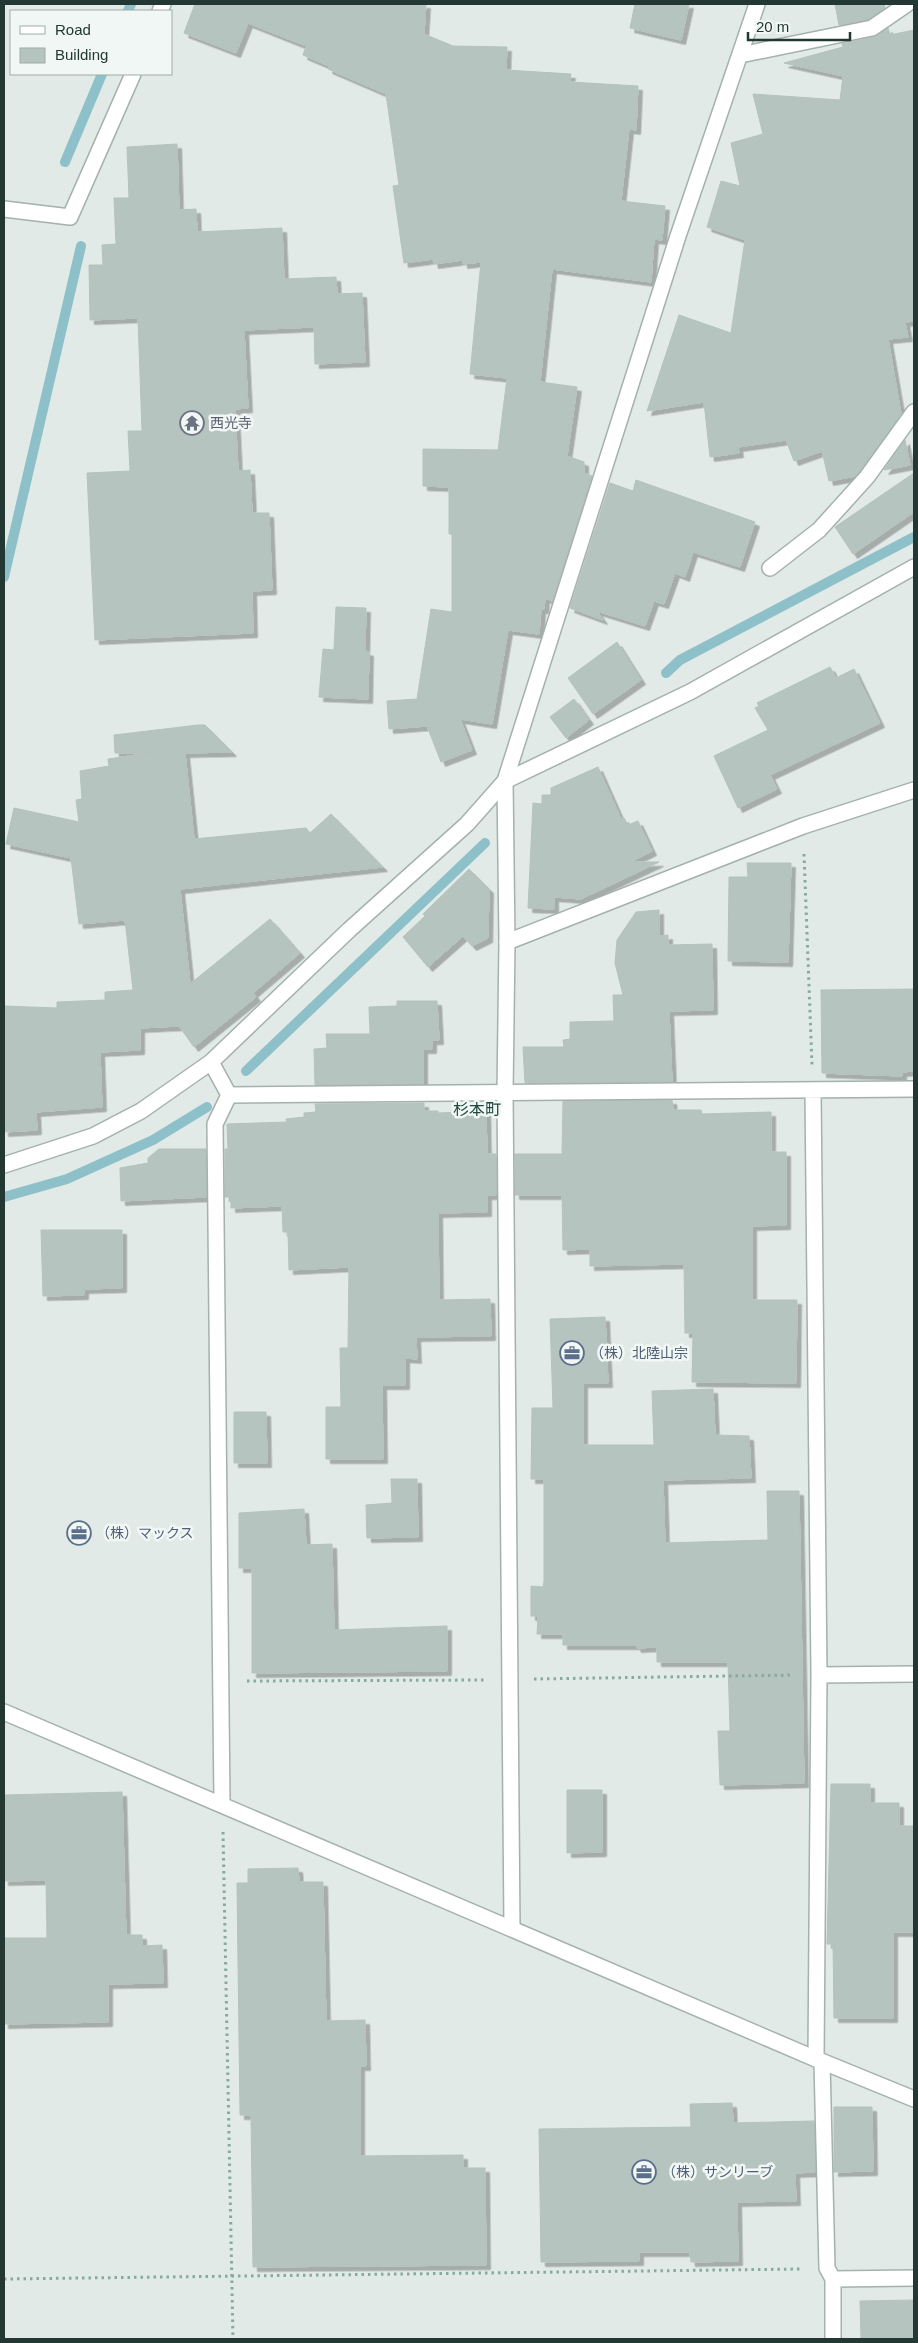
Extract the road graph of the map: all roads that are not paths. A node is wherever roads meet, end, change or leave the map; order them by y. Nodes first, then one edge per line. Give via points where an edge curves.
1 (757, 4) edge
2 (907, 4) edge
3 (740, 55) junction
4 (133, 75) edge
5 (4, 209) edge
6 (914, 412) edge
7 (914, 567) edge
8 (770, 568) dead end
9 (505, 781) junction
10 (914, 790) edge
11 (507, 942) junction
12 (212, 1062) junction
13 (914, 1089) edge
14 (813, 1090) junction
15 (505, 1093) junction
16 (229, 1095) junction
17 (4, 1166) edge
18 (914, 1674) edge
19 (819, 1675) junction
20 (4, 1712) edge
21 (222, 1804) junction
22 (512, 1930) junction
23 (819, 2060) junction
24 (914, 2099) edge
25 (830, 2274) junction
26 (914, 2278) edge
27 (834, 2339) edge

1 - 3 street
2 - 3 street via 872,28
3 - 9 street via 678,236
4 - 5 street via 70,217
6 - 8 street via 867,478 819,530
7 - 9 street via 690,692
9 - 11 street
9 - 12 street via 467,824 349,930
10 - 11 street via 803,826
11 - 15 street
12 - 16 street
12 - 17 street via 141,1111 93,1136
13 - 14 street
14 - 15 street
14 - 19 street
15 - 16 street
15 - 22 street
16 - 21 street via 215,1124
18 - 19 street
19 - 23 street
20 - 21 street
21 - 22 street
22 - 23 street
23 - 24 street
23 - 25 street
25 - 26 street
25 - 27 street

